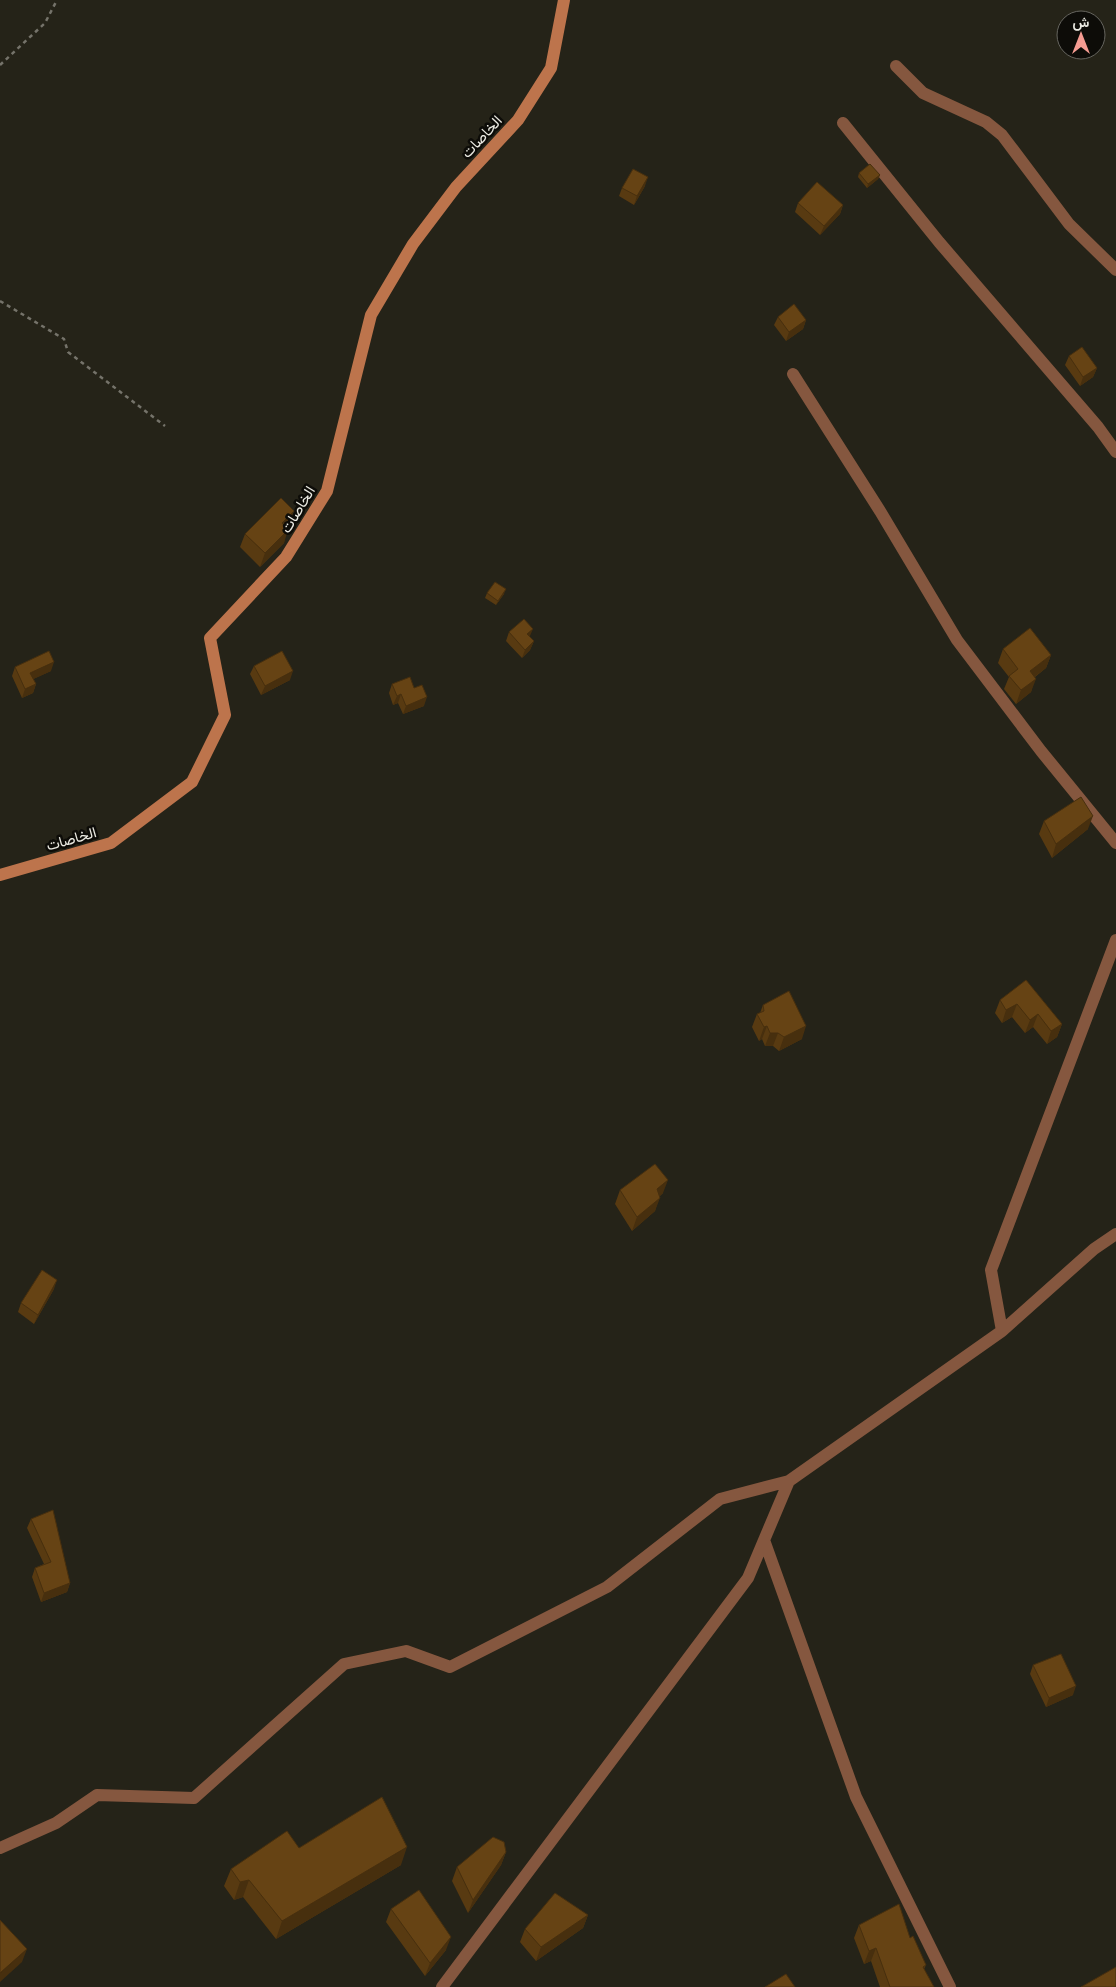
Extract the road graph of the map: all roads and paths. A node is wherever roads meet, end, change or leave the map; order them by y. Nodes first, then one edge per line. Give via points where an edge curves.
1 (58, 0) edge
2 (564, 0) edge
3 (0, 65) edge
4 (896, 66) dead end
5 (843, 123) dead end
6 (1116, 270) edge
7 (0, 301) edge
8 (793, 374) dead end
9 (165, 426) dead end
10 (1116, 452) edge
11 (1116, 843) edge
12 (0, 875) edge
13 (1116, 940) edge
14 (1116, 1234) edge
15 (1002, 1331) junction
16 (789, 1481) junction
17 (764, 1540) junction
18 (0, 1848) edge
19 (442, 1987) edge
20 (950, 1987) edge

1 - 3 path via 45,23
2 - 12 street, الخاصات via 551,68 518,120 456,188 412,244 371,315 327,491 286,557 210,638 225,715 192,782 111,843
4 - 6 street via 923,93 986,122 1002,135 1069,224
5 - 10 street
7 - 9 path via 64,339 68,352
8 - 11 street via 957,640
13 - 15 street via 991,1270
14 - 15 street via 1094,1249
15 - 16 street
16 - 17 street
16 - 18 street via 720,1499 607,1587 450,1667 406,1651 344,1664 194,1798 97,1795 56,1823
17 - 19 street via 748,1578
17 - 20 street via 856,1796

